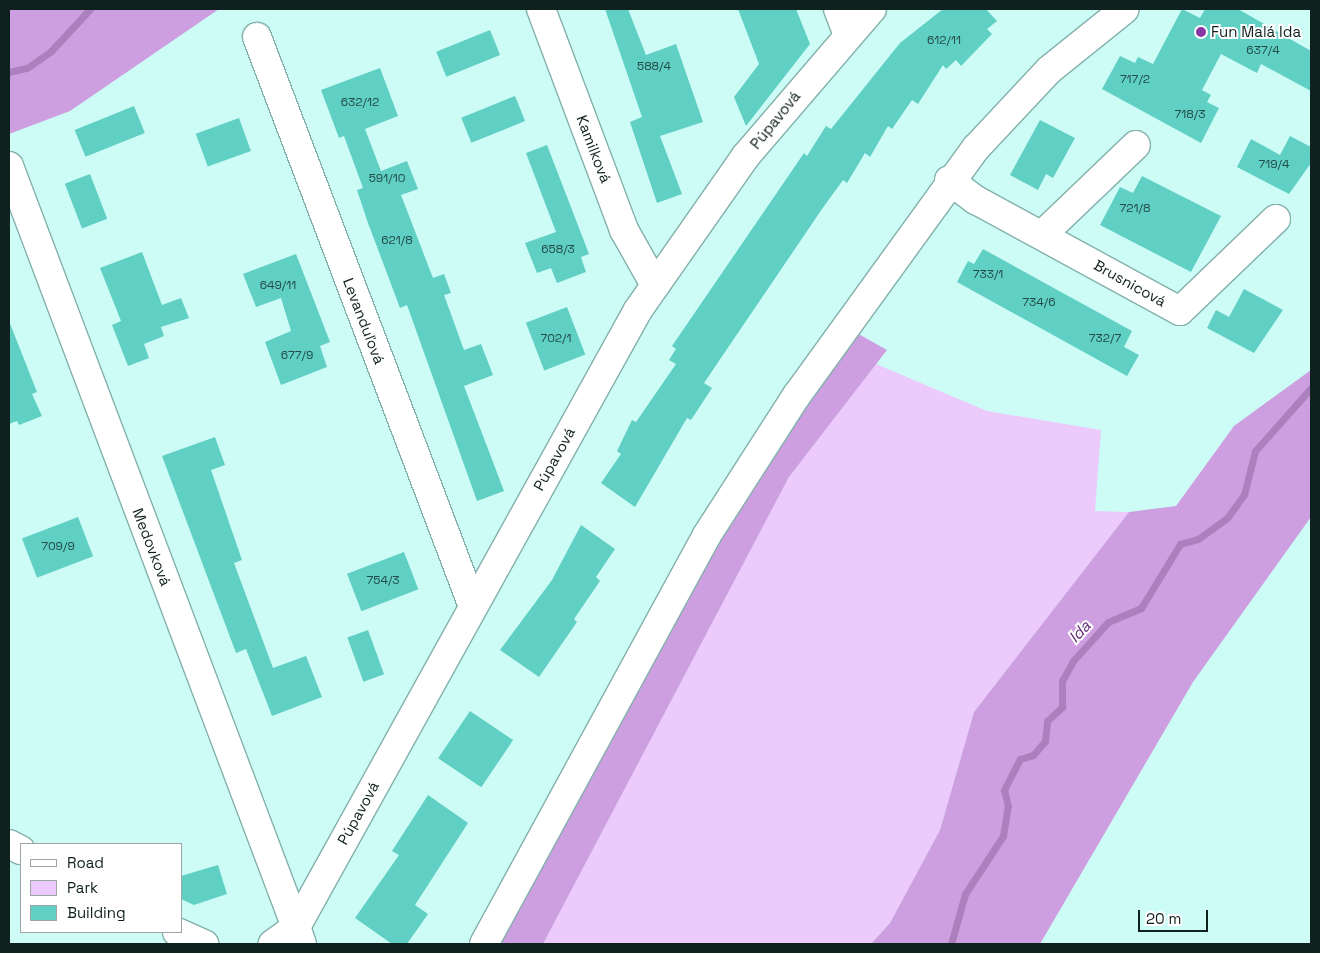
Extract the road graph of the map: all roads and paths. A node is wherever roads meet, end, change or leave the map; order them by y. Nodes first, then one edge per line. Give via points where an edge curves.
1 (541, 9) edge
2 (838, 9) edge
3 (872, 9) edge
4 (1124, 9) edge
5 (848, 35) junction
6 (256, 37) dead end
7 (1136, 145) dead end
8 (9, 166) edge
9 (949, 180) junction
10 (1276, 219) dead end
11 (1042, 235) junction
12 (654, 285) junction
13 (472, 604) junction
14 (179, 933) edge
15 (299, 936) edge
16 (204, 944) edge
17 (272, 944) edge
18 (484, 944) edge

1 - 12 street, Kamilková via 624,230
2 - 5 street
3 - 5 street, Púpavová
4 - 9 street via 1011,108
5 - 12 street, Púpavová via 745,157
6 - 13 street, Levanduľová
7 - 11 street
8 - 15 street, Medovková
9 - 11 street, Brusnicová
9 - 18 street via 797,395 715,521
10 - 11 street, Brusnicová via 1180,311
12 - 13 street, Púpavová
13 - 15 street, Púpavová
14 - 16 street
15 - 17 street

